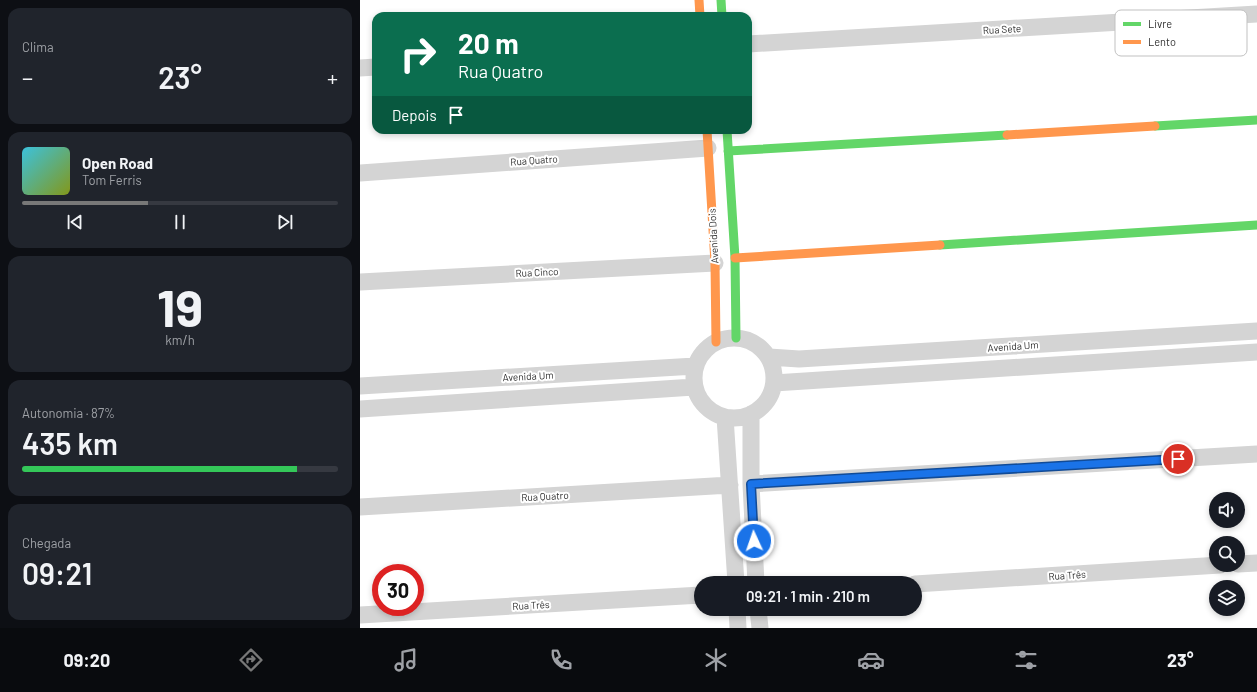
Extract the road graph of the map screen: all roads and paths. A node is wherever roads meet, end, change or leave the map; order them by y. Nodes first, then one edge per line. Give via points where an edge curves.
1 (699, 0) edge
2 (721, 0) edge
3 (700, 12) edge
4 (722, 12) edge
5 (1257, 14) edge
6 (1247, 15) edge
7 (1115, 22) edge
8 (752, 44) edge
9 (372, 67) edge
10 (360, 68) edge
11 (1257, 120) edge
12 (707, 134) edge
13 (727, 134) edge
14 (708, 148) junction
15 (728, 151) junction
16 (360, 173) edge
17 (1257, 225) edge
18 (735, 258) junction
19 (715, 263) junction
20 (360, 282) edge
21 (1257, 331) edge
22 (736, 338) junction
23 (716, 342) junction
24 (1257, 352) edge
25 (769, 358) junction
26 (695, 366) junction
27 (774, 383) junction
28 (360, 386) edge
29 (694, 387) junction
30 (360, 409) edge
31 (751, 414) junction
32 (725, 417) junction
33 (1257, 454) edge
34 (751, 484) junction
35 (730, 486) junction
36 (360, 507) edge
37 (1257, 563) edge
38 (1245, 564) edge
39 (1209, 566) edge
40 (736, 576) edge
41 (756, 576) edge
42 (922, 584) edge
43 (694, 595) edge
44 (360, 614) edge
45 (737, 616) edge
46 (759, 616) edge
47 (738, 628) edge
48 (760, 628) edge

1 - 3 street
2 - 4 street
5 - 6 street, Rua Sete
7 - 8 street, Rua Sete
9 - 10 street
11 - 15 street
12 - 14 street, Avenida Dois
13 - 15 street, Avenida Dois
14 - 16 street, Rua Quatro
14 - 19 street, Avenida Dois
15 - 18 street, Avenida Dois
17 - 18 street
18 - 22 street, Avenida Dois
19 - 20 street, Rua Cinco
19 - 23 street, Avenida Dois
21 - 25 street, Avenida Um via 799,359
22 - 23 street
22 - 25 street via 749,340 760,347
23 - 26 street via 701,354
24 - 27 street
25 - 27 street via 774,370
26 - 28 street, Avenida Um
26 - 29 street
27 - 31 street via 770,396
29 - 30 street
29 - 32 street via 703,403 713,412
31 - 32 street via 738,418
31 - 34 street
32 - 35 street
33 - 34 street
34 - 41 street
35 - 36 street, Rua Quatro
35 - 40 street
37 - 38 street
39 - 42 street, Rua Três
43 - 44 street, Rua Três
45 - 47 street
46 - 48 street

